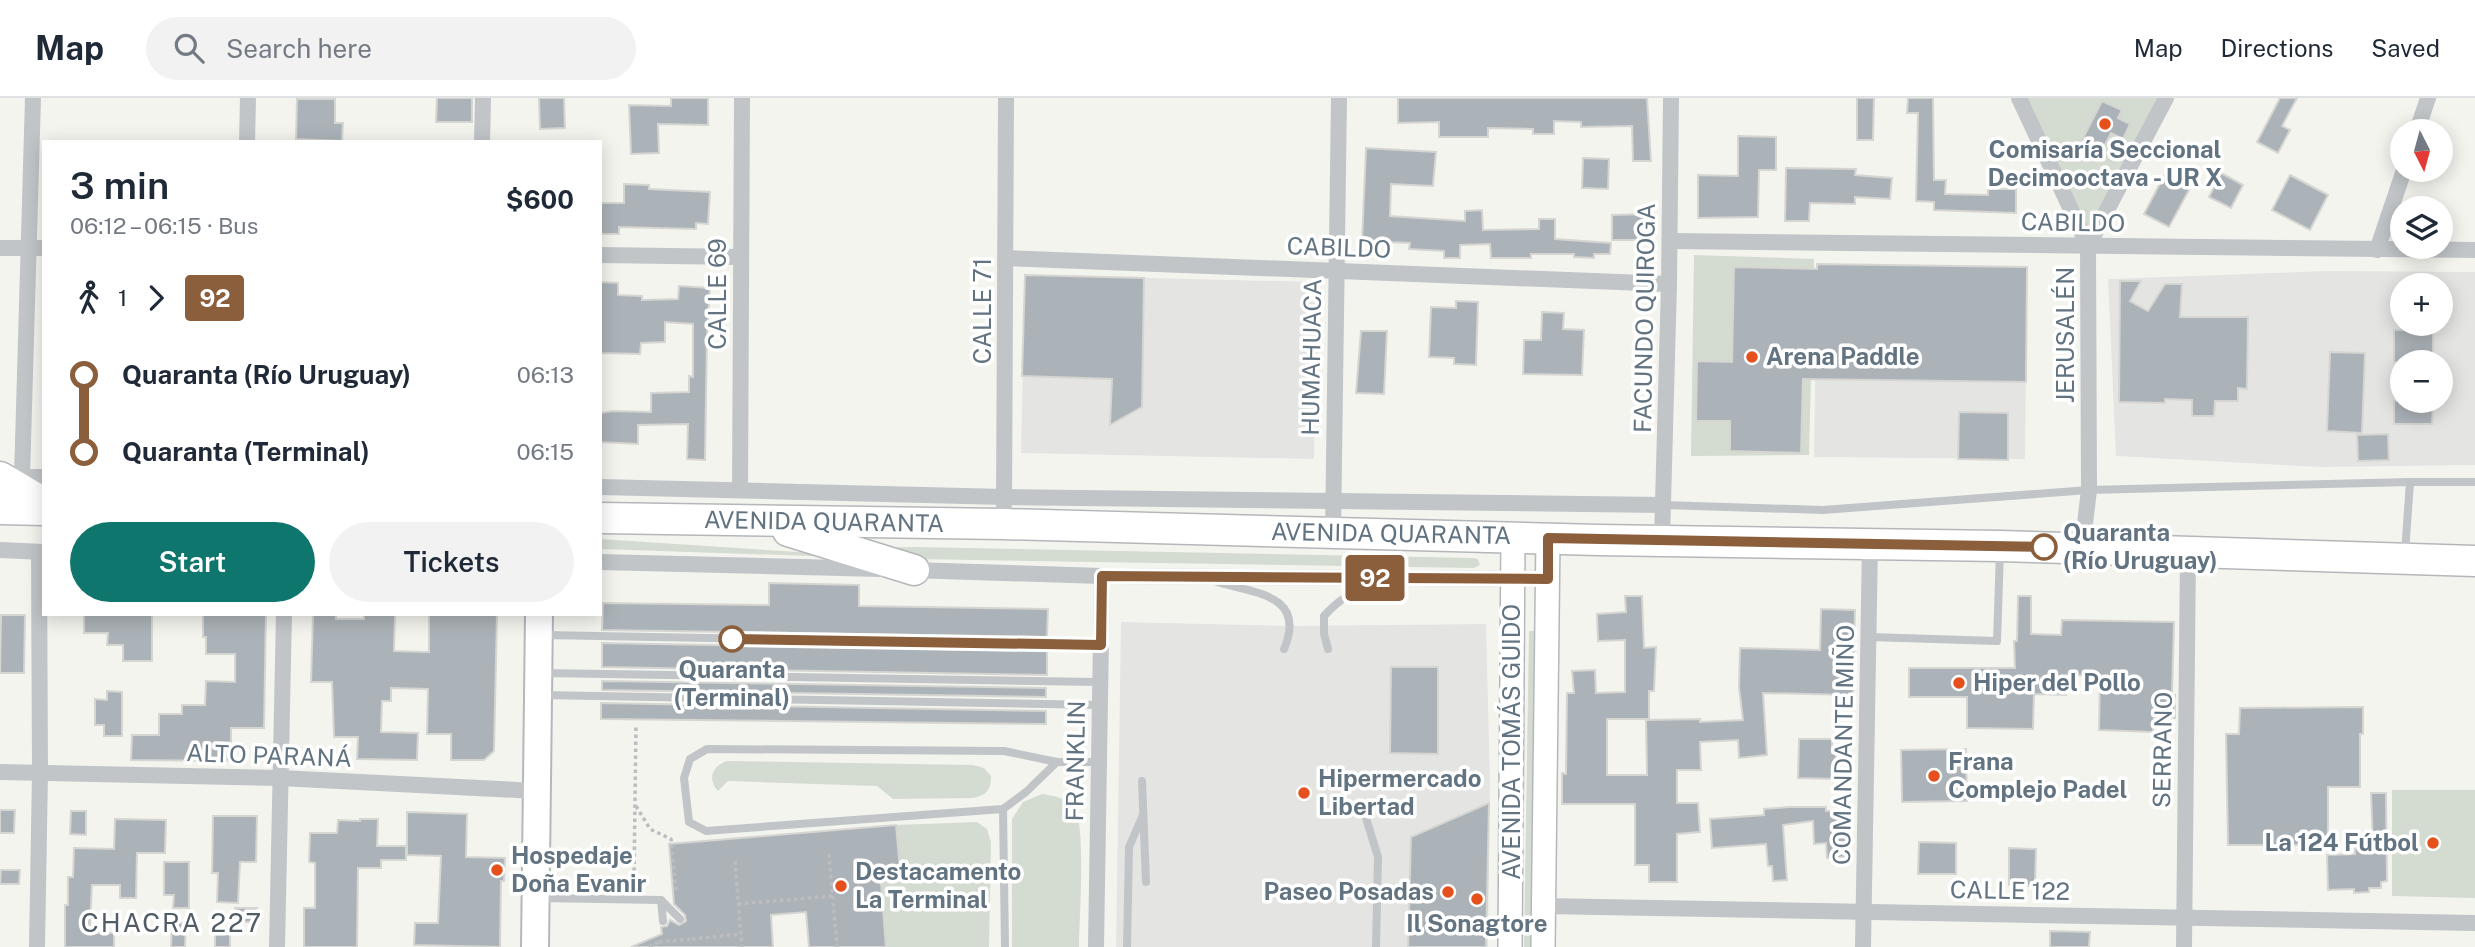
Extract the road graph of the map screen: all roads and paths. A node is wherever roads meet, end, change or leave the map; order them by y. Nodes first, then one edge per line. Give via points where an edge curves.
1 (33, 98) edge
2 (248, 98) edge
3 (483, 98) edge
4 (742, 98) edge
5 (1006, 98) edge
6 (1339, 98) edge
7 (1671, 98) edge
8 (2019, 98) edge
9 (2166, 98) edge
10 (2428, 98) edge
11 (2421, 119) edge
12 (247, 140) edge
13 (482, 140) edge
14 (2400, 182) edge
15 (1670, 241) junction
16 (2088, 246) junction
17 (0, 248) edge
18 (36, 248) edge
19 (2377, 250) junction
20 (2475, 250) edge
21 (602, 255) edge
22 (741, 257) junction
23 (1006, 258) junction
24 (1336, 271) junction
25 (1670, 284) junction
26 (7, 477) edge
27 (42, 477) edge
28 (2410, 482) junction
29 (2475, 482) edge
30 (602, 487) edge
31 (740, 490) junction
32 (2089, 490) junction
33 (42, 502) edge
34 (1333, 502) junction
35 (1663, 505) junction
36 (0, 509) edge
37 (42, 510) edge
38 (1004, 511) junction
39 (602, 518) edge
40 (758, 522) junction
41 (1332, 533) junction
42 (1513, 537) junction
43 (1548, 538) junction
44 (1662, 540) junction
45 (1870, 544) junction
46 (2000, 546) junction
47 (2082, 549) junction
48 (0, 550) edge
49 (42, 552) edge
50 (2188, 553) junction
51 (2404, 557) junction
52 (2475, 561) edge
53 (602, 562) edge
54 (915, 570) junction
55 (1102, 576) junction
56 (1200, 577) junction
57 (1384, 578) junction
58 (1513, 579) junction
59 (1548, 579) junction
60 (284, 616) edge
61 (539, 625) edge
62 (1869, 638) junction
63 (1101, 645) junction
64 (1284, 649) dead end
65 (1328, 649) dead end
66 (1101, 682) junction
67 (538, 684) junction
68 (1100, 705) junction
69 (636, 724) dead end
70 (1057, 762) junction
71 (1099, 762) junction
72 (0, 772) edge
73 (40, 773) junction
74 (280, 778) junction
75 (1142, 781) dead end
76 (537, 791) junction
77 (634, 803) junction
78 (1003, 809) junction
79 (1143, 814) junction
80 (1366, 818) dead end
81 (829, 853) dead end
82 (734, 861) dead end
83 (634, 878) dead end
84 (1146, 882) dead end
85 (676, 891) dead end
86 (833, 896) junction
87 (536, 898) junction
88 (661, 900) junction
89 (738, 904) junction
90 (1544, 906) junction
91 (1864, 911) junction
92 (2184, 917) junction
93 (680, 919) dead end
94 (663, 921) dead end
95 (2475, 923) edge
96 (741, 934) junction
97 (37, 947) edge
98 (277, 947) edge
99 (535, 947) edge
100 (649, 947) edge
101 (742, 947) edge
102 (837, 947) edge
103 (1005, 947) edge
104 (1096, 947) edge
105 (1127, 947) edge
106 (1376, 947) edge
107 (1510, 947) edge
108 (1543, 947) edge
109 (1863, 947) edge
110 (2184, 947) edge

1 - 18 street
2 - 12 street
3 - 13 street
4 - 22 street, CALLE 69
5 - 23 street, CALLE 71
6 - 24 street, HUMAHUACA
7 - 15 street, FACUNDO QUIROGA
8 - 16 street
9 - 16 street, JERUSALÉN
10 - 11 street
14 - 19 street
15 - 16 street, CABILDO
15 - 25 street, FACUNDO QUIROGA
16 - 19 street, CABILDO
16 - 32 street, JERUSALÉN
17 - 18 street
18 - 26 street
19 - 20 street, CABILDO
21 - 22 street
22 - 31 street, CALLE 69
23 - 24 street, CABILDO
23 - 38 street, CALLE 71
24 - 25 street, CABILDO
24 - 34 street, HUMAHUACA
25 - 35 street, FACUNDO QUIROGA
26 - 27 street
26 - 33 highway
28 - 29 lane
28 - 32 lane
28 - 51 lane
30 - 31 street
31 - 38 street
32 - 35 lane via 1823,510
32 - 47 street, JERUSALÉN
34 - 35 street
34 - 38 street
34 - 41 street, HUMAHUACA
35 - 44 street, FACUNDO QUIROGA
36 - 37 highway
38 - 40 highway, AVENIDA QUARANTA
38 - 41 highway, AVENIDA QUARANTA
39 - 40 highway, AVENIDA QUARANTA
40 - 54 highway
41 - 42 highway, AVENIDA QUARANTA
42 - 43 highway, AVENIDA QUARANTA
42 - 58 main road, AVENIDA TOMÁS GUIDO
43 - 44 highway, AVENIDA QUARANTA
43 - 59 main road, AVENIDA TOMÁS GUIDO
44 - 45 highway, AVENIDA QUARANTA
45 - 46 highway, AVENIDA QUARANTA
45 - 62 street, COMANDANTE MIÑO
46 - 47 highway, AVENIDA QUARANTA
46 - 62 lane via 1997,641
47 - 50 highway, AVENIDA QUARANTA
48 - 49 street
49 - 73 street
50 - 51 highway, AVENIDA QUARANTA
50 - 92 street, SERRANO
51 - 52 highway, AVENIDA QUARANTA
53 - 54 street
54 - 55 street
55 - 56 street
55 - 63 street, FRANKLIN
56 - 57 street
56 - 64 lane via 1276,600 1285,607 1290,635
57 - 58 street
57 - 65 lane via 1351,593 1324,616
58 - 59 street
58 - 107 main road, AVENIDA TOMÁS GUIDO
59 - 90 main road, AVENIDA TOMÁS GUIDO
60 - 74 street
61 - 63 lane
61 - 67 main road
62 - 91 street, COMANDANTE MIÑO
63 - 66 street, FRANKLIN
66 - 67 lane
66 - 68 street, FRANKLIN
67 - 68 lane
67 - 76 main road
68 - 71 street, FRANKLIN
69 - 77 path
70 - 71 lane
70 - 78 lane
70 - 78 lane via 1004,751 707,749 690,759 684,778 689,822 706,831
71 - 104 street, FRANKLIN
72 - 73 street, ALTO PARANÁ
73 - 74 street, ALTO PARANÁ
73 - 97 street
74 - 76 street, ALTO PARANÁ
74 - 98 street
75 - 79 lane
76 - 87 main road
77 - 83 path
77 - 85 path via 650,830 671,839
78 - 103 lane
79 - 84 lane
79 - 105 lane via 1129,847
80 - 106 lane via 1378,857
81 - 86 path
82 - 89 path
86 - 89 path
86 - 102 path
87 - 88 lane
87 - 99 main road
88 - 93 lane
88 - 94 lane
89 - 96 path
90 - 91 street, CALLE 122
90 - 108 main road, AVENIDA TOMÁS GUIDO
91 - 92 street, CALLE 122
91 - 109 street, COMANDANTE MIÑO
92 - 95 street, CALLE 122
92 - 110 street, SERRANO
96 - 100 path, bridge
96 - 101 path

